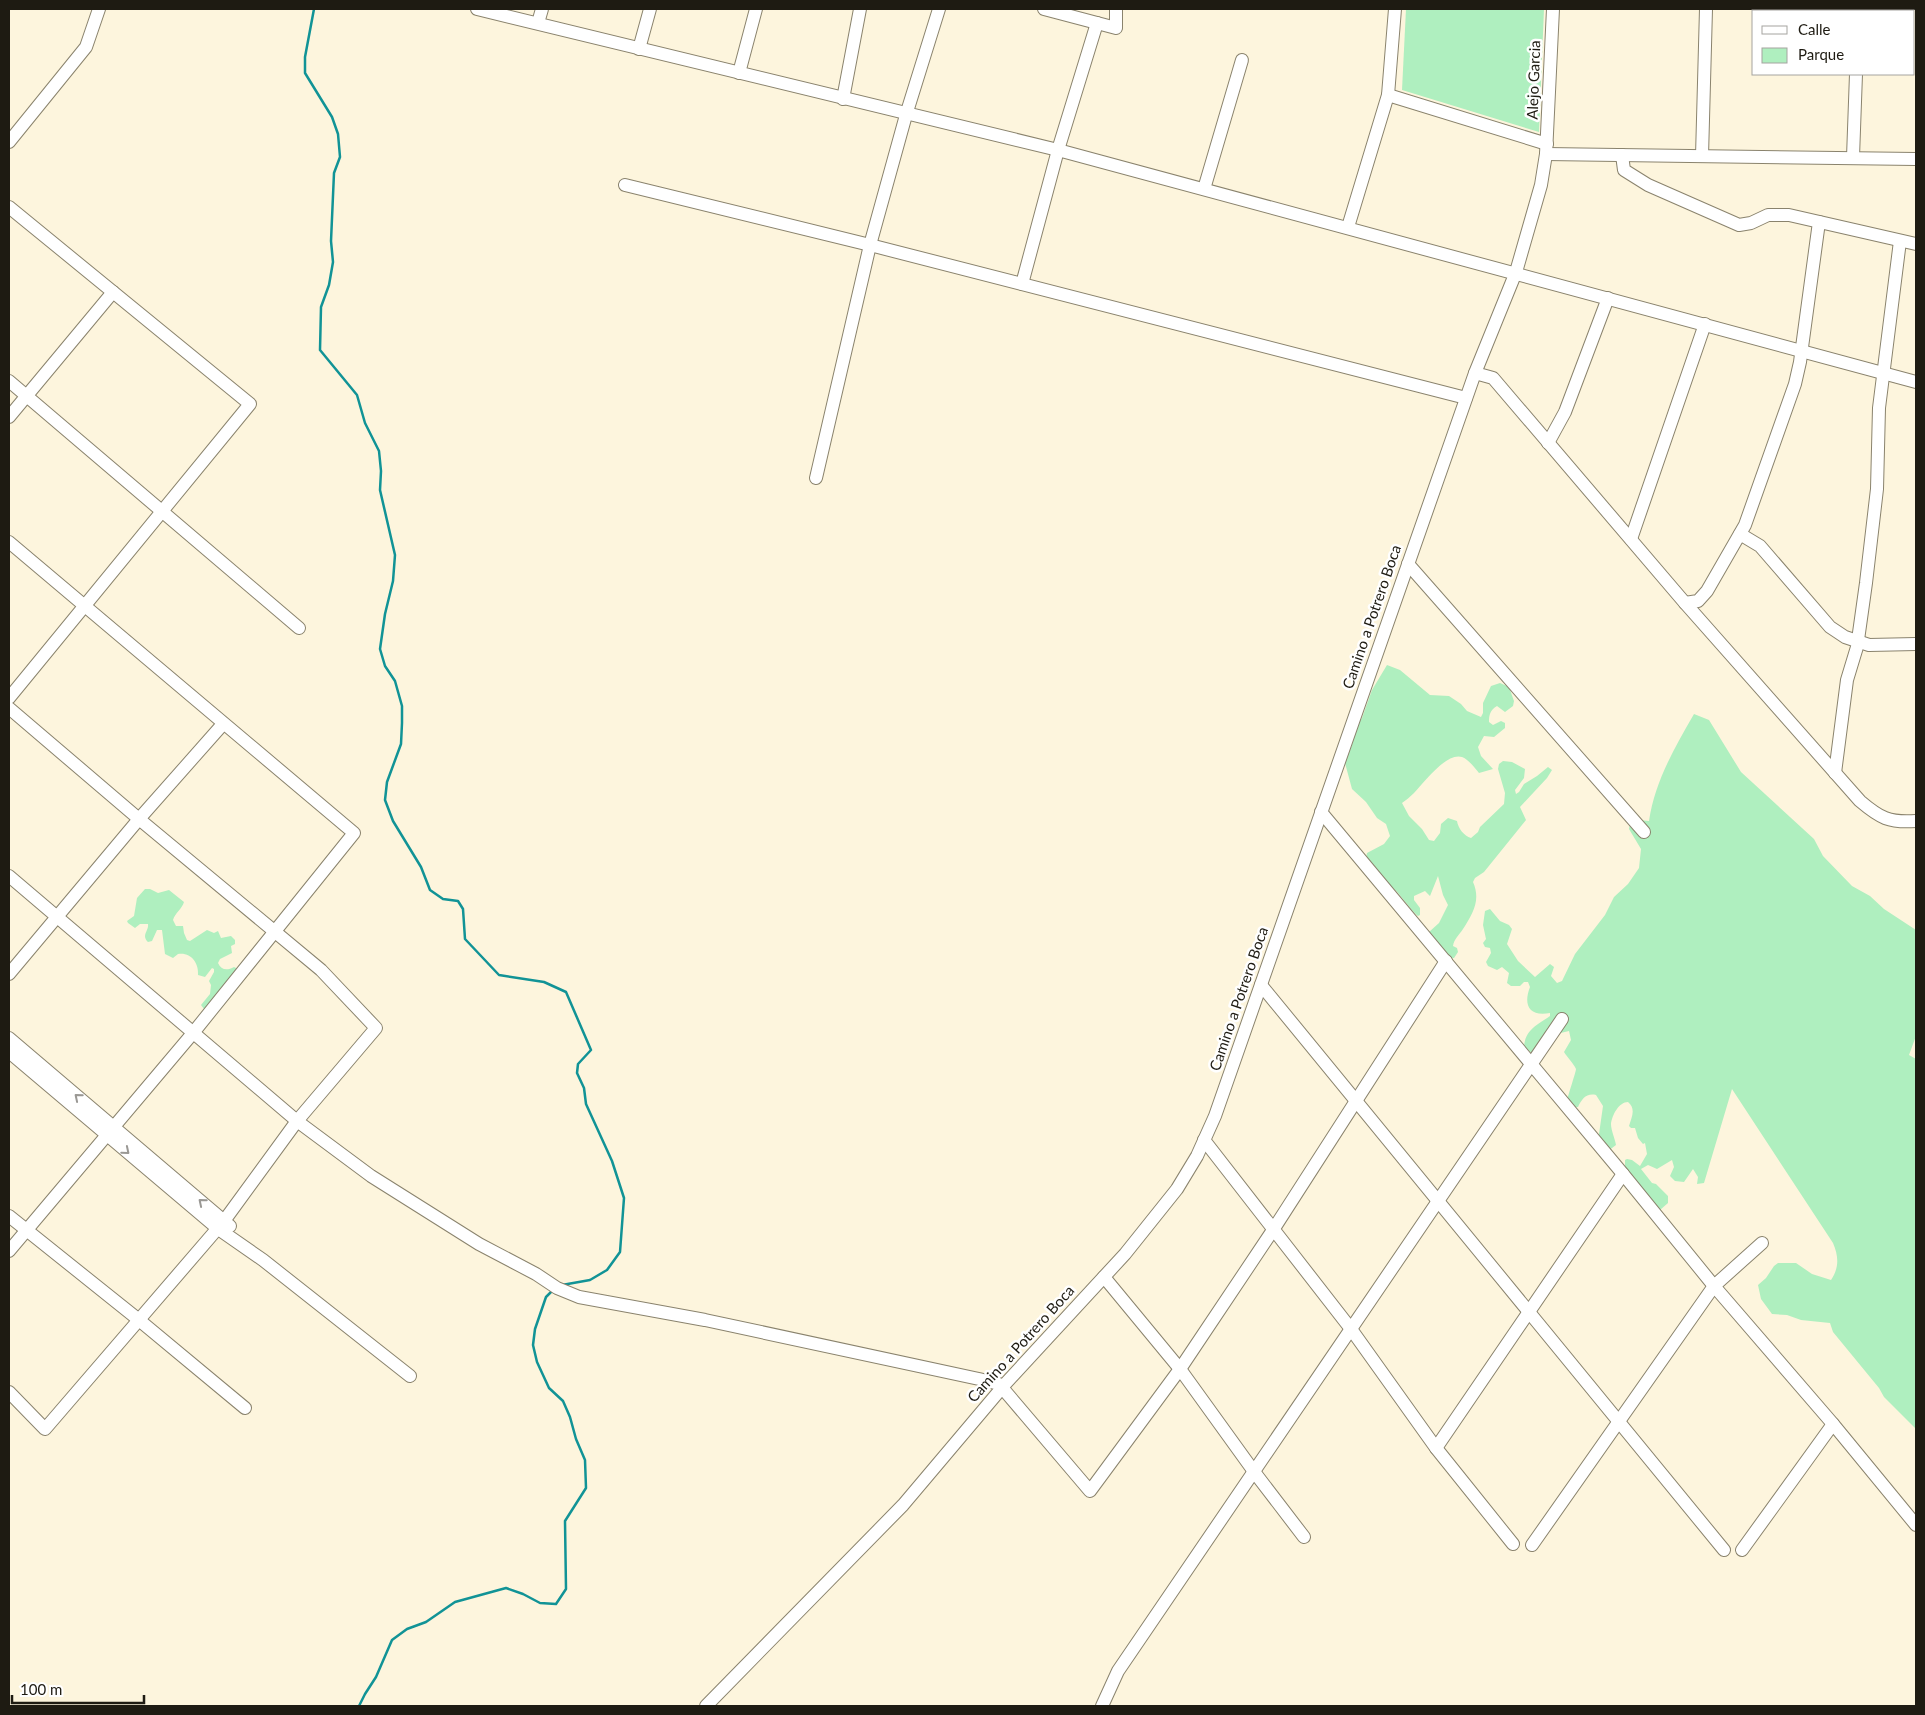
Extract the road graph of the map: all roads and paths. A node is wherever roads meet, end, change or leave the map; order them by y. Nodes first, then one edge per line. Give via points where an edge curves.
1 (99, 9) edge
2 (477, 9) edge
3 (542, 9) edge
4 (650, 9) edge
5 (756, 9) edge
6 (860, 9) edge
7 (939, 9) edge
8 (1044, 9) edge
9 (1116, 9) edge
10 (1395, 9) edge
11 (1553, 9) edge
12 (1706, 9) edge
13 (538, 23) junction
14 (1097, 24) junction
15 (639, 49) junction
16 (1242, 60) dead end
17 (739, 74) junction
18 (1856, 75) edge
19 (1388, 95) junction
20 (843, 99) junction
21 (906, 114) junction
22 (9, 142) edge
23 (1547, 149) junction
24 (1058, 150) junction
25 (1622, 154) junction
26 (1702, 156) junction
27 (1853, 157) junction
28 (1916, 159) edge
29 (625, 185) dead end
30 (1204, 189) junction
31 (9, 207) edge
32 (1819, 222) junction
33 (1348, 228) junction
34 (1900, 241) junction
35 (1916, 244) edge
36 (870, 245) junction
37 (1516, 272) junction
38 (1022, 284) junction
39 (113, 292) junction
40 (1608, 298) junction
41 (1704, 324) junction
42 (1801, 350) junction
43 (1475, 373) junction
44 (1883, 373) junction
45 (9, 381) edge
46 (1916, 382) edge
47 (26, 395) junction
48 (1466, 398) junction
49 (9, 417) edge
50 (1548, 443) junction
51 (816, 478) dead end
52 (163, 511) junction
53 (1740, 534) junction
54 (1630, 539) junction
55 (9, 542) edge
56 (1408, 564) junction
57 (1685, 603) junction
58 (85, 607) junction
59 (299, 628) dead end
60 (1857, 641) junction
61 (1916, 644) edge
62 (9, 698) edge
63 (9, 708) edge
64 (224, 724) junction
65 (1835, 773) junction
66 (1321, 812) junction
67 (139, 819) junction
68 (1916, 821) edge
69 (1644, 832) dead end
70 (9, 876) edge
71 (57, 916) junction
72 (275, 932) junction
73 (1446, 962) junction
74 (9, 974) edge
75 (1261, 985) junction
76 (1562, 1019) dead end
77 (193, 1033) junction
78 (9, 1038) edge
79 (9, 1052) edge
80 (1532, 1065) junction
81 (1356, 1102) junction
82 (297, 1121) junction
83 (110, 1131) junction
84 (1204, 1140) junction
85 (1622, 1174) junction
86 (1437, 1201) junction
87 (9, 1216) edge
88 (221, 1224) junction
89 (1273, 1230) junction
90 (27, 1231) junction
91 (1762, 1243) dead end
92 (9, 1251) edge
93 (1104, 1277) junction
94 (1714, 1286) junction
95 (1528, 1312) junction
96 (139, 1320) junction
97 (1351, 1329) junction
98 (1180, 1369) junction
99 (410, 1376) dead end
100 (1002, 1387) junction
101 (9, 1392) edge
102 (245, 1408) dead end
103 (1620, 1422) junction
104 (1833, 1424) junction
105 (1436, 1448) junction
106 (1255, 1472) junction
107 (1916, 1525) edge
108 (1304, 1537) dead end
109 (1513, 1544) dead end
110 (1532, 1545) dead end
111 (1724, 1550) dead end
112 (1742, 1550) dead end
113 (706, 1706) edge
114 (1102, 1706) edge

1 - 22 street via 86,47
2 - 13 street
3 - 13 street
4 - 15 street
5 - 17 street
6 - 20 street
7 - 21 street
8 - 14 street
9 - 14 street via 1116,28
10 - 19 street
11 - 23 street, Alejo Garcia
12 - 26 street
13 - 15 street
14 - 24 street
15 - 17 street
16 - 30 street
17 - 20 street
18 - 27 street
19 - 23 street
19 - 33 street
20 - 21 street
21 - 24 street
21 - 36 street
23 - 25 street
23 - 37 street, Camino a Potrero Boca via 1541,185
24 - 30 street
24 - 38 street
25 - 26 street
25 - 32 street via 1624,170 1648,185 1740,224 1777,214
26 - 27 street
27 - 28 street
29 - 36 street
30 - 33 street
31 - 39 street
32 - 34 street
32 - 42 street
33 - 37 street
34 - 35 street
34 - 44 street
36 - 38 street
36 - 51 street
37 - 40 street
37 - 43 street, Camino a Potrero Boca
38 - 48 street
39 - 47 street
39 - 52 street via 250,404
40 - 41 street
40 - 50 street via 1565,412
41 - 42 street
41 - 54 street
42 - 44 street
42 - 53 street via 1795,384
43 - 48 street, Camino a Potrero Boca
43 - 50 street via 1492,378
44 - 46 street
44 - 60 street via 1877,489
45 - 47 street
47 - 49 street
47 - 52 street
48 - 56 street, Camino a Potrero Boca
50 - 54 street
52 - 58 street
52 - 59 street
53 - 57 street via 1708,591 1698,601
53 - 60 street via 1760,546 1830,627 1845,638
54 - 57 street
55 - 58 street
56 - 66 street, Camino a Potrero Boca
56 - 69 street
57 - 65 street
58 - 62 street
58 - 64 street
60 - 61 street via 1870,645
60 - 65 street via 1847,680
63 - 67 street
64 - 67 street
64 - 72 street via 354,833
65 - 68 street via 1878,816 1897,822
66 - 73 street
66 - 75 street, Camino a Potrero Boca
67 - 71 street
67 - 72 street
70 - 71 street
71 - 74 street
71 - 77 street
72 - 77 street
72 - 82 street via 321,970 376,1028
73 - 80 street
73 - 81 street
75 - 81 street
75 - 84 street, Camino a Potrero Boca
76 - 80 street
77 - 82 street
77 - 83 street
83 -> 78 street
79 - 83 street
80 - 85 street
80 - 86 street
81 - 86 street
81 - 89 street
82 - 88 street
82 - 100 street via 371,1176 479,1244 579,1297 979,1378
83 - 88 street
83 - 90 street
84 - 89 street
84 - 93 street, Camino a Potrero Boca via 1177,1189
85 - 94 street
85 - 95 street
86 - 95 street
86 - 97 street
87 - 90 street
88 - 96 street
88 - 99 street
89 - 97 street
89 - 98 street
90 - 92 street
90 - 96 street
91 - 94 street
93 - 98 street
93 - 100 street, Camino a Potrero Boca
94 - 103 street
94 - 104 street
95 - 103 street
95 - 105 street
96 - 101 street via 45,1429
96 - 102 street
97 - 105 street
97 - 106 street
98 - 100 street via 1090,1491
98 - 106 street
100 - 113 street, Camino a Potrero Boca via 903,1505
103 - 110 street
103 - 111 street
104 - 107 street
104 - 112 street
105 - 109 street
106 - 108 street
106 - 114 street via 1118,1671

